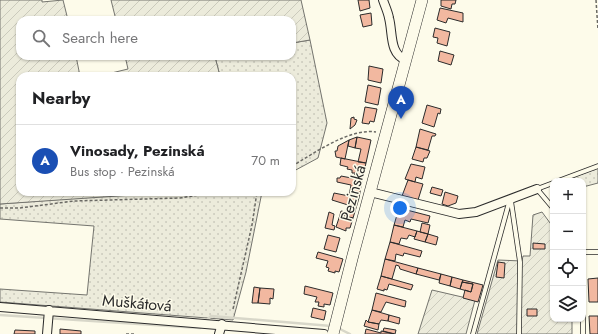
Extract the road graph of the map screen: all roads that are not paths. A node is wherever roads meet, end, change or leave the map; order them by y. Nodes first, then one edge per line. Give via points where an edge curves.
1 (383, 0) edge
2 (422, 0) edge
3 (406, 60) junction
4 (598, 166) edge
5 (566, 178) edge
6 (550, 184) edge
7 (537, 189) junction
8 (370, 192) junction
9 (510, 199) junction
10 (550, 204) edge
11 (586, 252) edge
12 (598, 252) edge
13 (0, 307) edge
14 (49, 310) junction
15 (583, 322) edge
16 (222, 324) junction
17 (332, 330) edge
18 (47, 334) edge
19 (219, 334) edge
20 (473, 334) edge
21 (519, 334) edge
22 (583, 334) edge

1 - 3 street via 389,18 394,51
2 - 3 main road, Pezinská
3 - 8 main road, Pezinská
4 - 5 lane
6 - 7 lane
7 - 9 street
7 - 10 lane
8 - 9 street via 459,214 476,212
8 - 17 main road, Pezinská
9 - 20 lane
9 - 21 lane via 520,262
11 - 12 lane
13 - 14 street, Muškátová
14 - 16 street, Muškátová
14 - 18 street
15 - 22 lane
16 - 17 street, Muškátová
16 - 19 street

